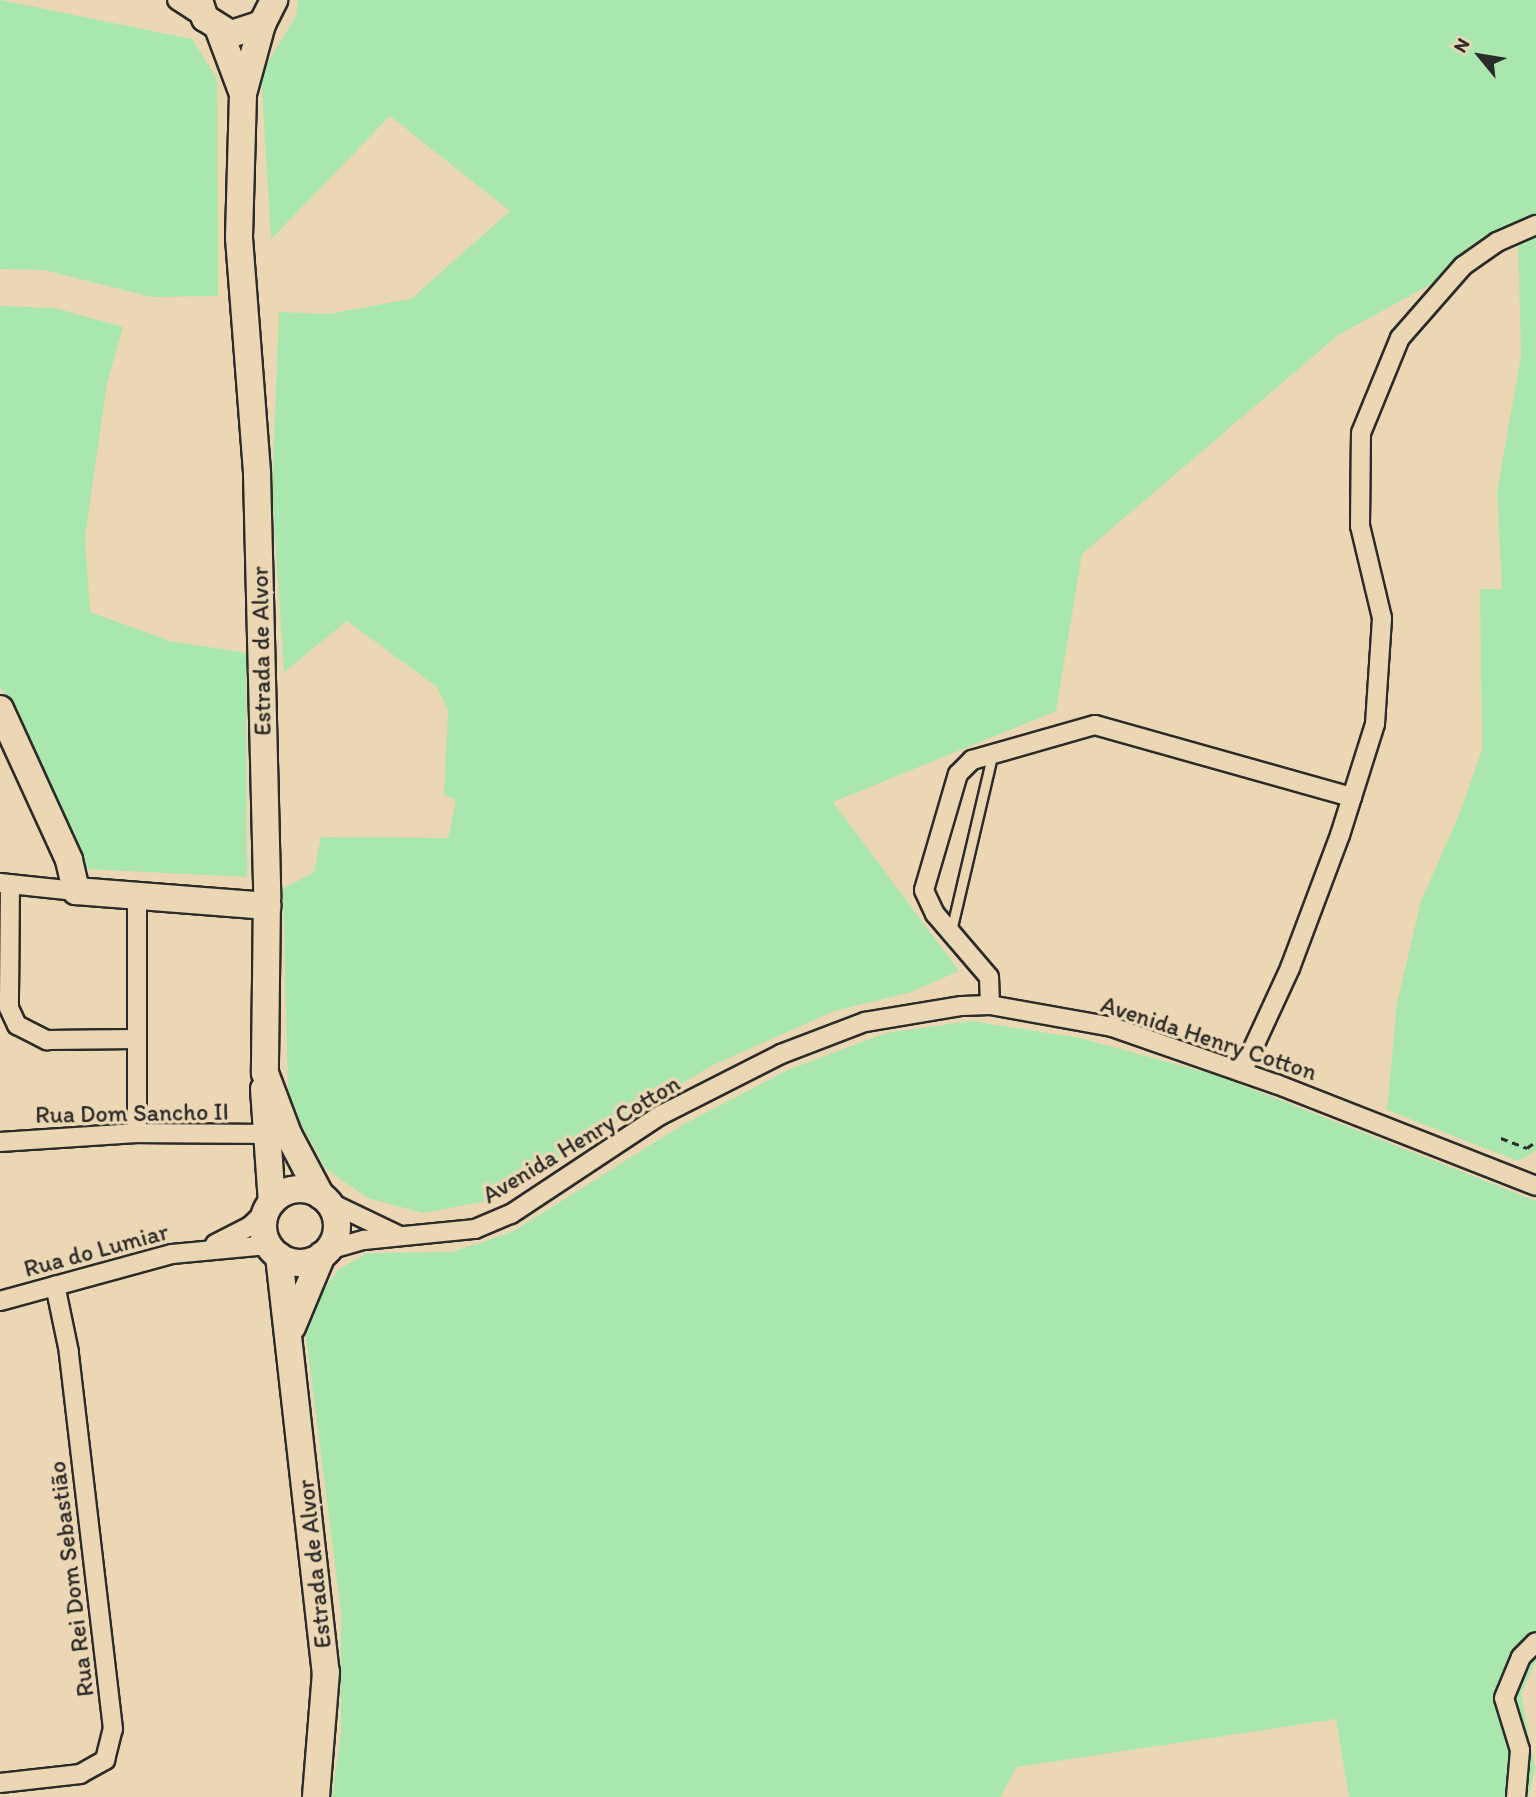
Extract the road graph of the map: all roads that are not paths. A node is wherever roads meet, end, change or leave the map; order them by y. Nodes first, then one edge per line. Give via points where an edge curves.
1 (177, 0) edge
2 (274, 0) edge
3 (208, 16) edge
4 (262, 24) junction
5 (243, 94) junction
6 (1536, 225) edge
7 (0, 709) edge
8 (992, 756) junction
9 (1352, 797) junction
10 (5, 883) edge
11 (76, 891) junction
12 (137, 896) junction
13 (267, 906) junction
14 (951, 931) junction
15 (990, 1005) junction
16 (135, 1039) junction
17 (1242, 1072) junction
18 (265, 1073) junction
19 (137, 1133) junction
20 (265, 1134) junction
21 (0, 1142) edge
22 (1536, 1186) edge
23 (324, 1198) junction
24 (270, 1205) junction
25 (403, 1237) junction
26 (205, 1248) junction
27 (274, 1251) junction
28 (325, 1253) junction
29 (55, 1285) junction
30 (0, 1301) edge
31 (290, 1332) junction
32 (1536, 1642) edge
33 (0, 1783) edge
34 (316, 1797) edge
35 (1516, 1797) edge

1 - 3 street
2 - 4 street
3 - 4 street via 242,34
3 - 5 street
4 - 5 street
5 - 13 street, Estrada de Alvor via 239,238 257,474
6 - 9 street via 1497,242 1463,266 1400,338 1361,433 1360,526 1382,618 1375,724
7 - 11 street via 69,860
8 - 9 street via 1095,725
8 - 14 lane
8 - 14 street via 972,760 958,774 924,890 935,914
9 - 17 street via 1290,968
10 - 11 street
10 - 16 street via 9,1008 18,1025 47,1040
11 - 12 street
12 - 13 street
12 - 16 street
13 - 18 street, Estrada de Alvor
14 - 15 street via 989,977
15 - 17 street, Avenida Henry Cotton via 1112,1027
15 - 25 street, Avenida Henry Cotton via 930,1009 865,1022 781,1054 659,1116 511,1214 475,1229
16 - 19 street
17 - 22 street, Avenida Henry Cotton
18 - 20 street, Estrada de Alvor
18 - 23 street, Estrada de Alvor via 288,1134
19 - 20 street, Rua Dom Sancho II
19 - 21 street, Rua Dom Sancho II
20 - 24 street, Estrada de Alvor
23 - 24 street via 299,1189
23 - 25 street
23 - 28 street, Estrada de Alvor via 336,1221
24 - 26 street via 250,1226
24 - 27 street, Estrada de Alvor via 263,1231
25 - 28 street, Avenida Henry Cotton
26 - 27 street
26 - 29 street, Rua do Lumiar
27 - 28 street via 301,1263
27 - 31 street, Estrada de Alvor
28 - 31 street, Estrada de Alvor via 305,1288
29 - 30 street, Rua do Lumiar
29 - 33 street, Rua Rei Dom Sebastião via 69,1352 113,1729 105,1760 80,1774
31 - 34 street, Estrada de Alvor via 326,1672
32 - 35 street via 1521,1657 1504,1699 1520,1750

